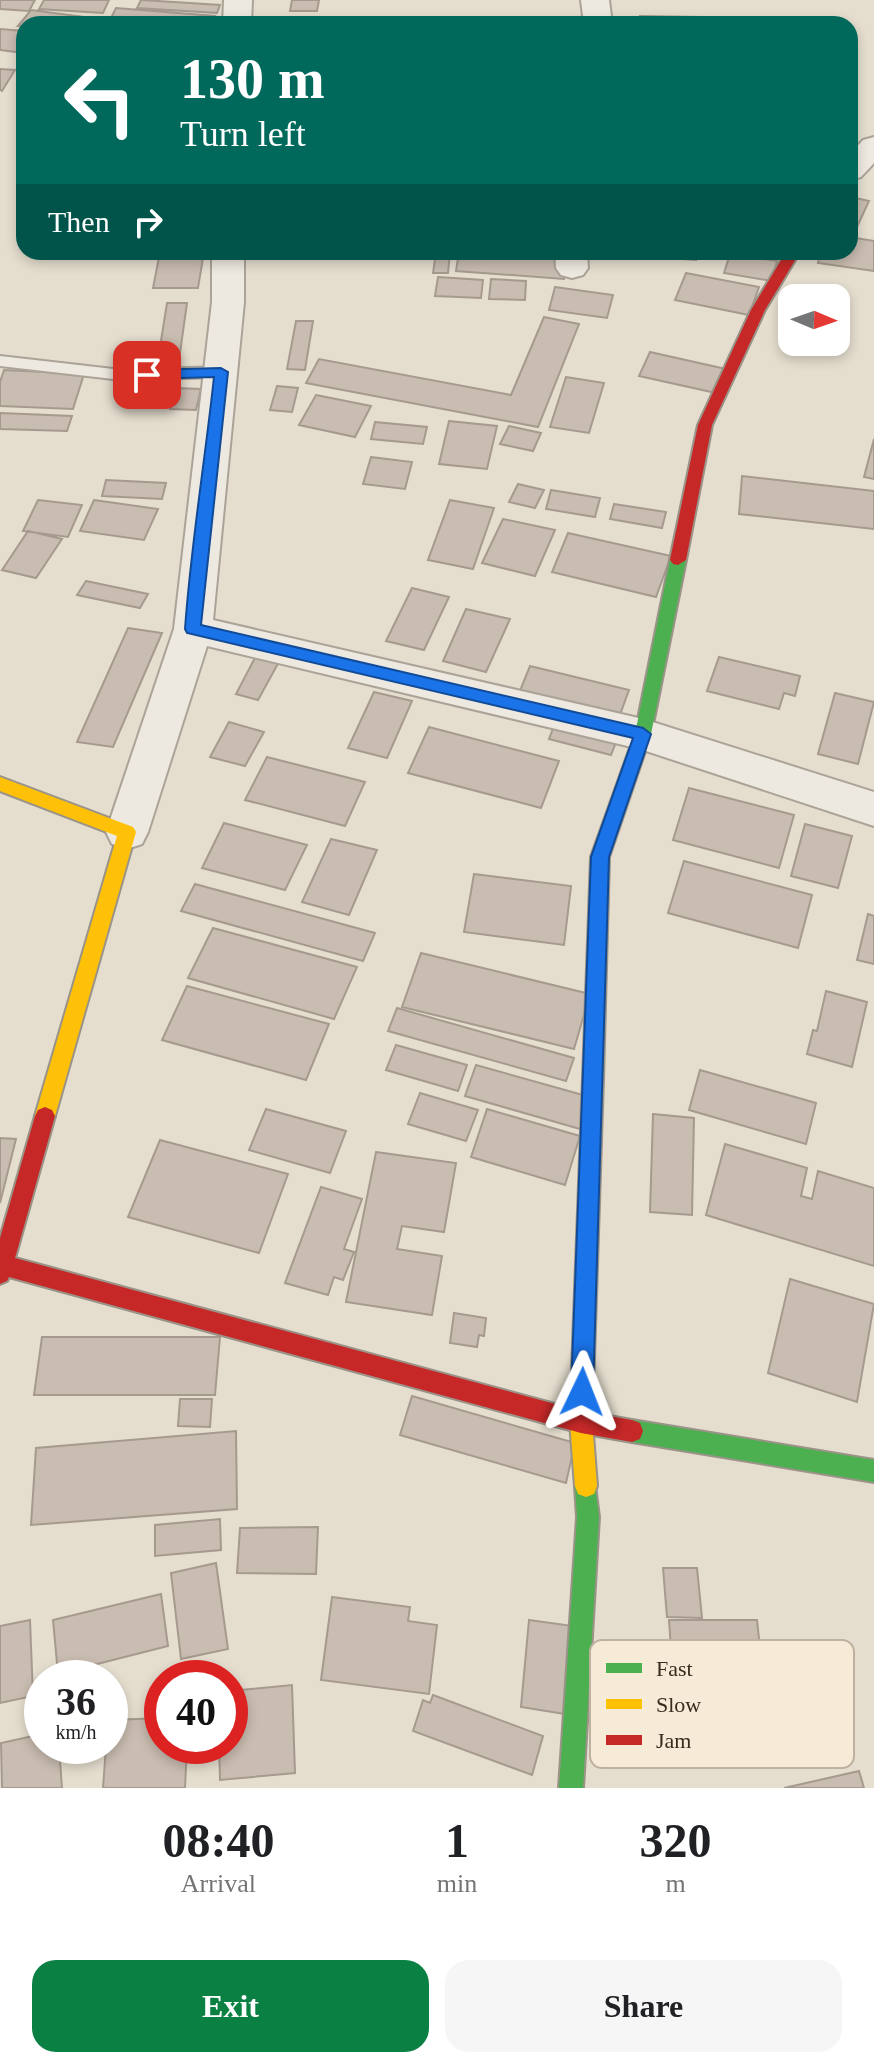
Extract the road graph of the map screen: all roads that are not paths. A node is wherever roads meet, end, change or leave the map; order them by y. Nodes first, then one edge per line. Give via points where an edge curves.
1 (874, 146) edge
2 (858, 163) edge
3 (228, 260) edge
4 (788, 260) edge
5 (0, 361) edge
6 (221, 372) junction
7 (193, 629) junction
8 (643, 734) junction
9 (0, 784) edge
10 (874, 809) edge
11 (127, 832) junction
12 (1, 1269) edge
13 (581, 1422) junction
14 (874, 1471) edge
15 (571, 1788) edge

1 - 2 street
3 - 6 street
4 - 8 street via 758,310 705,425
5 - 6 lane via 122,375
6 - 7 street
7 - 8 street
7 - 11 street
8 - 10 street
8 - 13 street via 600,857
9 - 11 street
11 - 12 street
12 - 13 street
13 - 14 street
13 - 15 street via 588,1517

